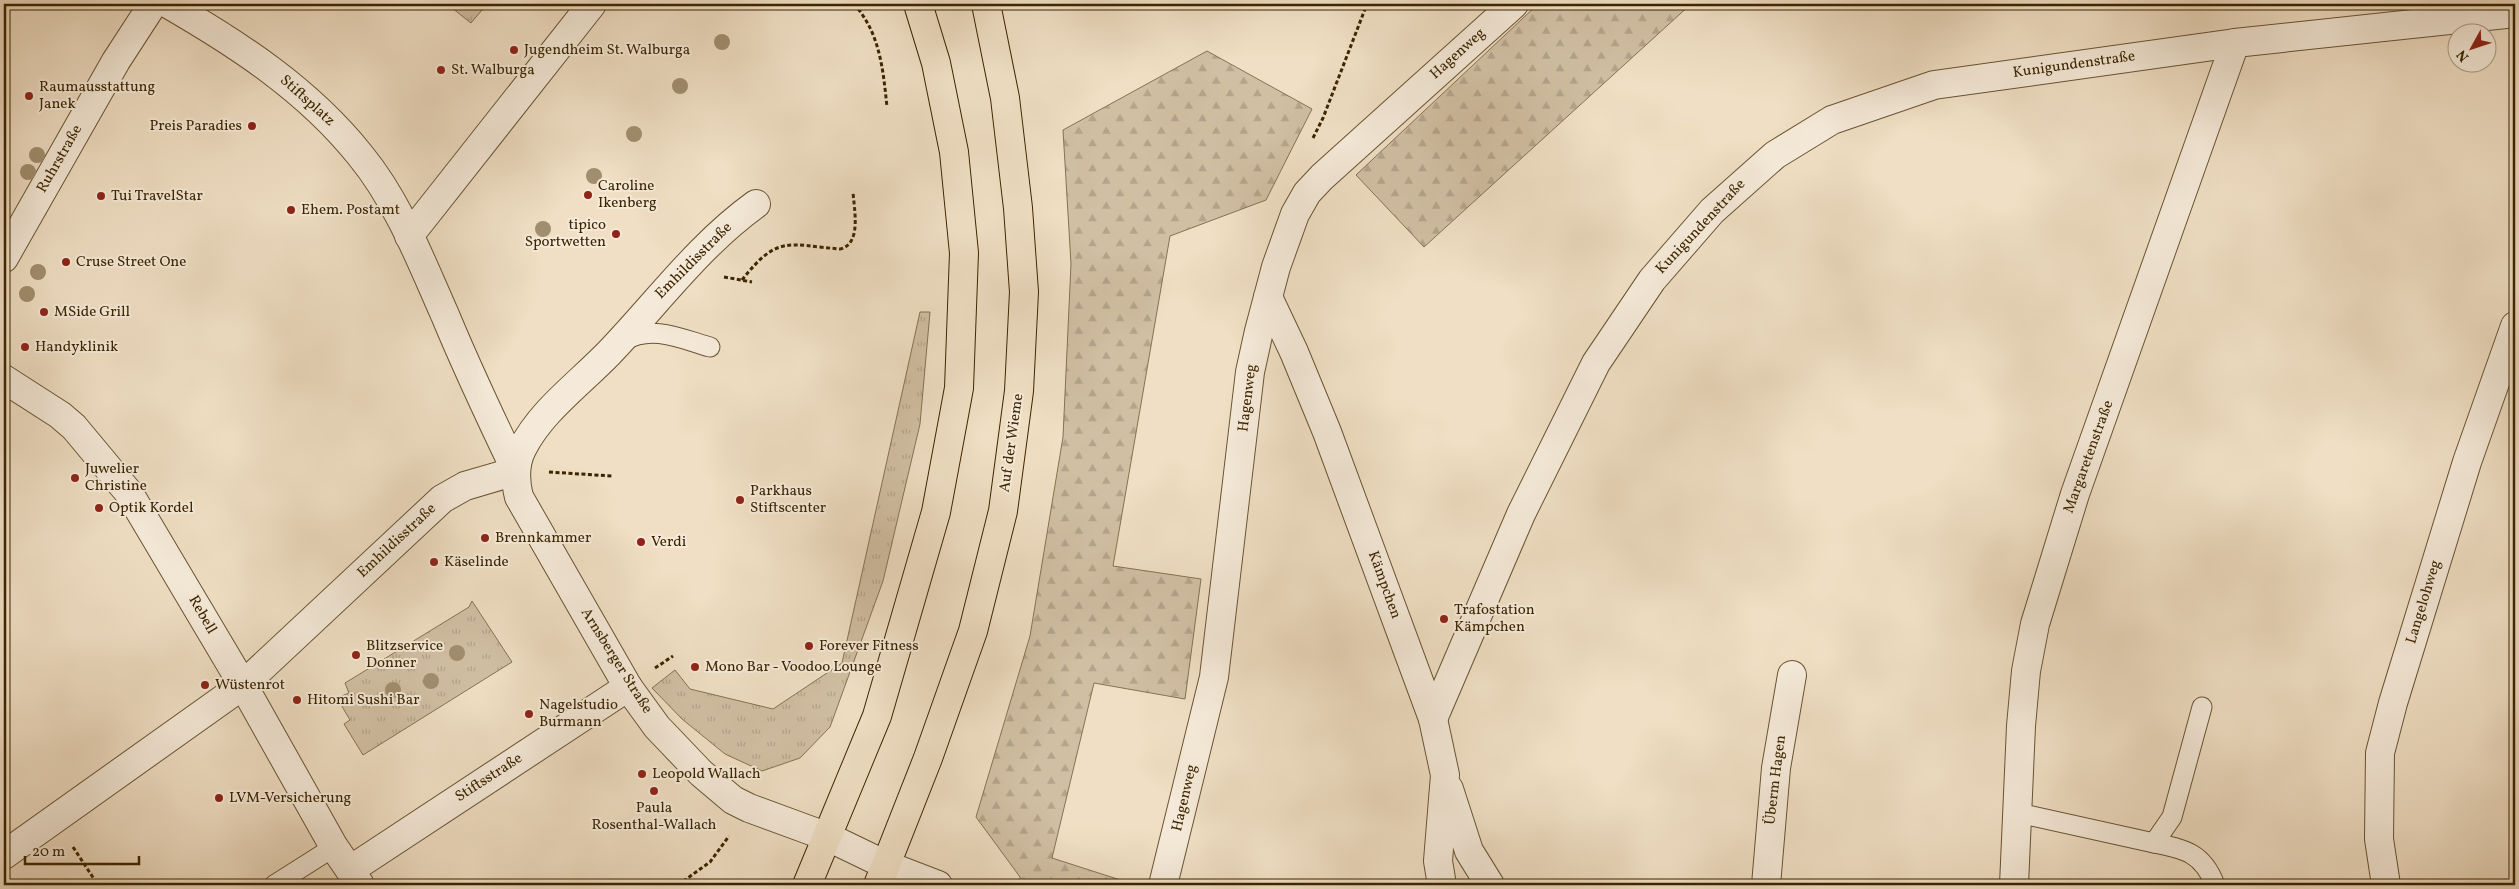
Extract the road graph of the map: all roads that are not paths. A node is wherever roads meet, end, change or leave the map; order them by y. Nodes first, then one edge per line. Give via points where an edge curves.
1 (153, 4) edge
2 (168, 4) edge
3 (592, 4) edge
4 (918, 4) edge
5 (1514, 4) edge
6 (992, 5) edge
7 (2515, 13) edge
8 (2235, 43) junction
9 (756, 204) dead end
10 (409, 236) junction
11 (4, 258) edge
12 (1268, 297) junction
13 (2515, 326) edge
14 (710, 347) dead end
15 (609, 352) junction
16 (4, 378) edge
17 (516, 470) junction
18 (1792, 675) dead end
19 (243, 685) junction
20 (628, 687) junction
21 (2202, 707) dead end
22 (1433, 719) junction
23 (1445, 775) junction
24 (2018, 813) junction
25 (828, 837) junction
26 (2154, 844) junction
27 (334, 847) junction
28 (4, 855) edge
29 (882, 875) edge
30 (355, 878) edge
31 (274, 885) edge
32 (807, 885) edge
33 (938, 885) edge
34 (1163, 885) edge
35 (1442, 885) edge
36 (1490, 885) edge
37 (1766, 885) edge
38 (2014, 885) edge
39 (2215, 885) edge
40 (2386, 885) edge

1 - 11 street, Ruhrstraße via 116,61
2 - 10 street, Stiftsplatz via 221,35 297,89 361,155
3 - 10 street
4 - 25 main road via 936,63 954,152 964,253 959,388 936,512 908,613 870,736
5 - 12 street, Hagenweg via 1307,193 1295,214
6 - 29 main road, Auf der Wieme via 1018,208 1024,292 1019,392 1003,511 973,631
7 - 8 street, Kunigundenstraße
8 - 22 street, Kunigundenstraße via 1934,85 1832,120 1775,154 1747,177 1712,211 1652,280 1596,363 1522,514
8 - 24 street, Margaretenstraße via 2075,494 2034,624 2024,698
9 - 15 street, Emhildisstraße via 732,222 656,298
10 - 17 street, Stiftsplatz via 483,404
12 - 22 street, Kämpchen via 1327,432
12 - 34 street, Hagenweg via 1250,372 1214,677
13 - 40 street, Langelohweg via 2467,462 2380,753 2379,839
14 - 15 lane via 646,332
15 - 17 street, Emhildisstraße via 540,421 522,450
16 - 19 street, Rebell via 67,421 113,472 146,517
17 - 19 street, Emhildisstraße via 465,486 442,499
17 - 20 street, Arnsberger Straße via 524,508
18 - 37 street, Überm Hagen via 1776,768
19 - 27 street, Rebell
19 - 28 street, Emhildisstraße
20 - 25 street, Arnsberger Straße via 658,727 700,773 734,800
20 - 30 street, Stiftsstraße
21 - 26 lane via 2172,817
22 - 23 street, Kämpchen
23 - 35 street, Kämpchen via 1438,861
23 - 36 street via 1469,851
24 - 26 lane
24 - 38 street, Margaretenstraße
25 - 29 street, Arnsberger Straße
25 - 32 main road
26 - 39 lane via 2186,850 2198,858
27 - 30 street, Rebell
27 - 31 lane
29 - 33 street, Arnsberger Straße

